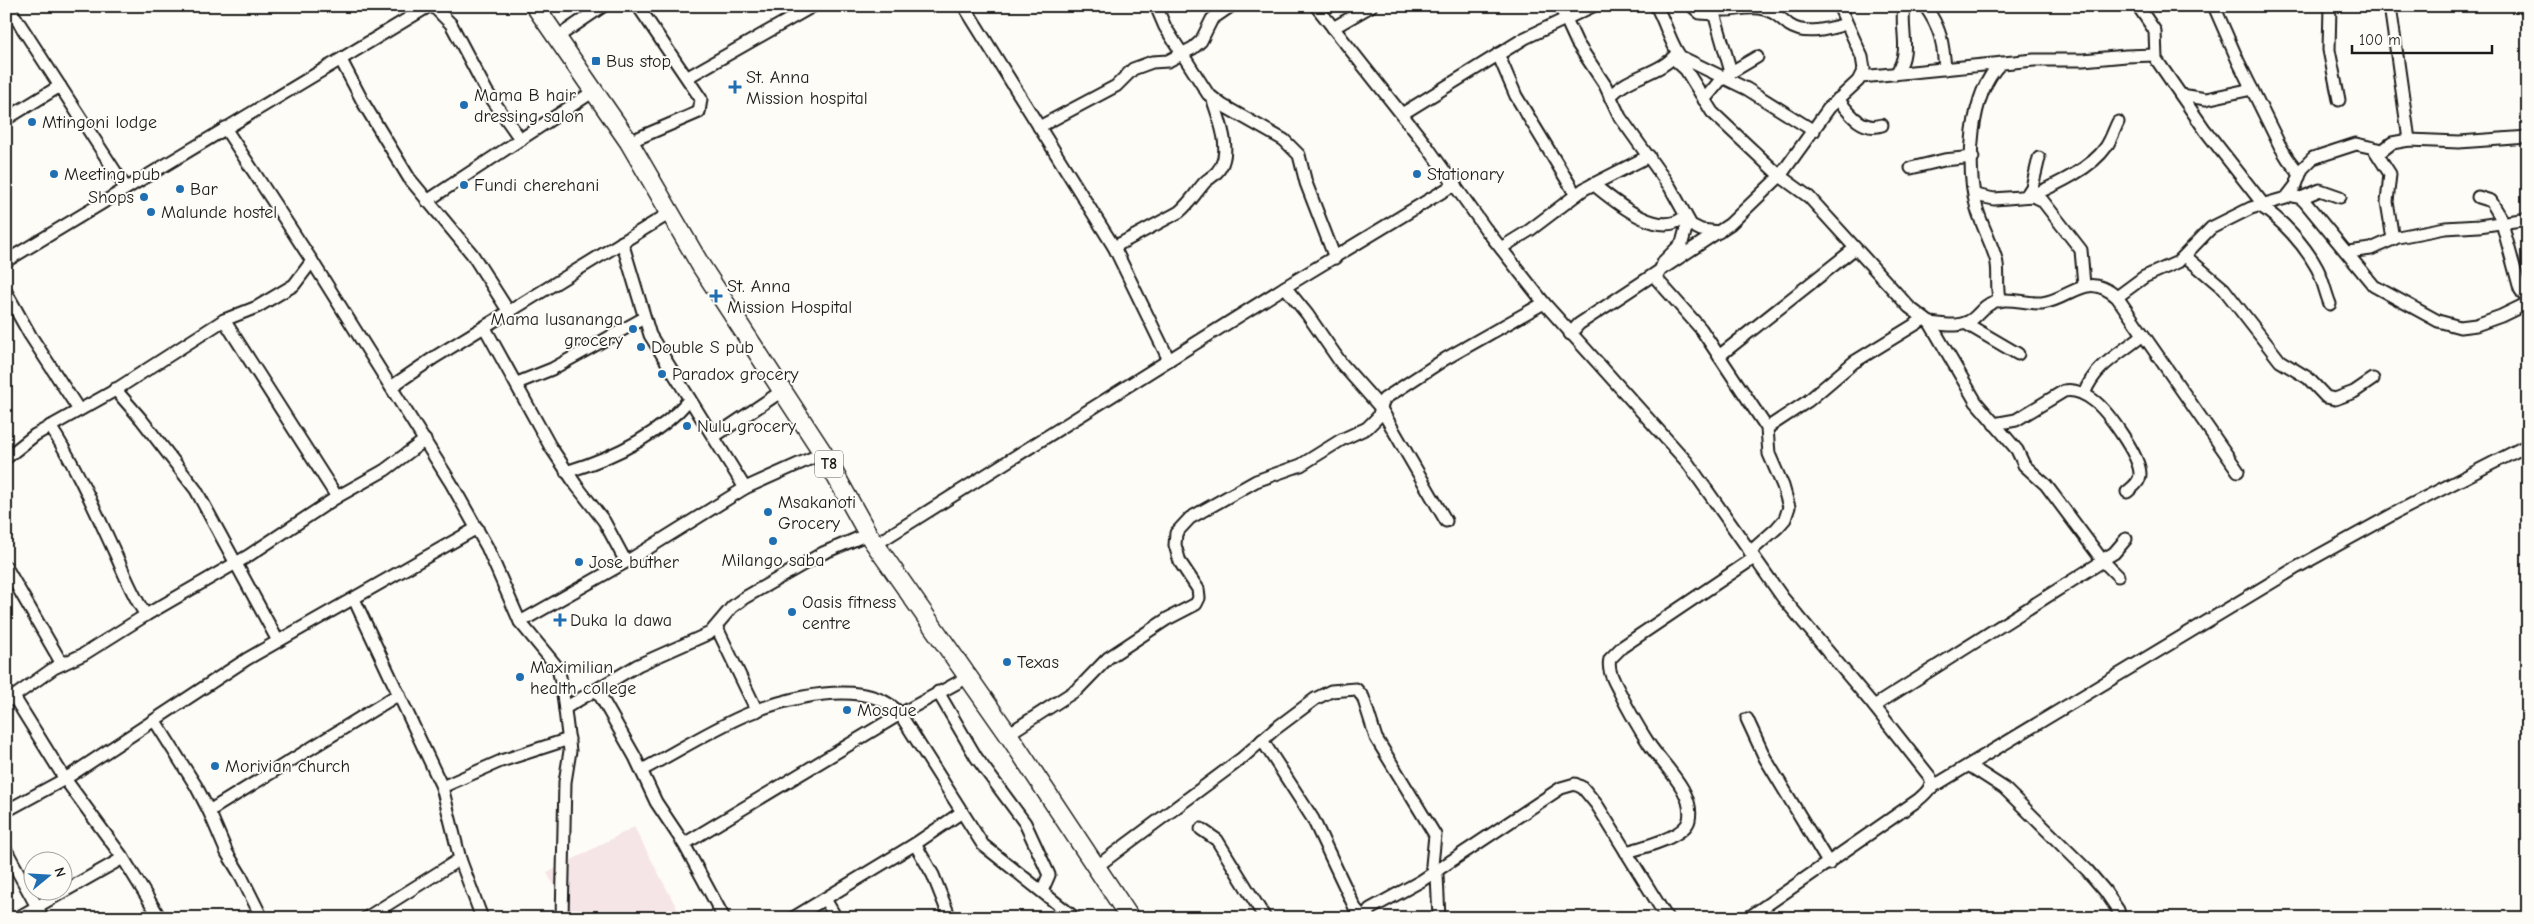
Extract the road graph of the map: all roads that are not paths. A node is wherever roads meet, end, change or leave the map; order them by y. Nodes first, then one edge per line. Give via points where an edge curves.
1 (8, 6) edge
2 (429, 6) edge
3 (433, 6) edge
4 (535, 6) edge
5 (604, 6) edge
6 (638, 6) edge
7 (813, 6) edge
8 (964, 6) edge
9 (1156, 6) edge
10 (1231, 6) edge
11 (1316, 6) edge
12 (1371, 6) edge
13 (1560, 6) edge
14 (1593, 6) edge
15 (1656, 6) edge
16 (1692, 6) edge
17 (1839, 6) edge
18 (1904, 6) edge
19 (1925, 6) edge
20 (2138, 6) edge
21 (2214, 6) edge
22 (2330, 6) edge
23 (2390, 6) edge
24 (1713, 10) edge
25 (1565, 18) junction
26 (1846, 24) junction
27 (1333, 28) junction
28 (556, 38) junction
29 (1182, 54) junction
30 (1498, 54) junction
31 (1675, 55) junction
32 (2154, 55) junction
33 (1756, 57) dead end
34 (342, 60) junction
35 (2001, 63) junction
36 (1945, 69) junction
37 (1896, 74) junction
38 (1727, 75) junction
39 (1861, 77) junction
40 (688, 78) junction
41 (60, 86) junction
42 (2252, 89) junction
43 (594, 90) junction
44 (2181, 95) junction
45 (1610, 97) junction
46 (1838, 99) junction
47 (1213, 100) junction
48 (1704, 100) junction
49 (2339, 100) dead end
50 (1402, 114) junction
51 (6, 119) edge
52 (2118, 122) dead end
53 (1882, 125) dead end
54 (1039, 127) junction
55 (224, 128) junction
56 (1814, 131) junction
57 (2528, 138) edge
58 (521, 140) junction
59 (2408, 140) junction
60 (629, 142) junction
61 (2374, 148) junction
62 (1648, 156) junction
63 (1973, 157) junction
64 (2039, 158) dead end
65 (1911, 168) dead end
66 (2300, 173) junction
67 (1780, 176) junction
68 (1455, 184) junction
69 (1593, 184) junction
70 (126, 188) junction
71 (1576, 195) junction
72 (1975, 195) junction
73 (2029, 196) junction
74 (2295, 197) junction
75 (2340, 197) dead end
76 (2478, 197) dead end
77 (428, 201) junction
78 (2261, 205) junction
79 (670, 213) junction
80 (1687, 219) junction
81 (2528, 219) edge
82 (2503, 223) junction
83 (1719, 232) junction
84 (2393, 239) junction
85 (622, 242) junction
86 (1114, 247) junction
87 (1501, 248) junction
88 (1854, 249) junction
89 (2348, 252) junction
90 (2185, 256) junction
91 (1335, 258) junction
92 (6, 261) edge
93 (312, 261) junction
94 (1657, 274) junction
95 (2084, 285) junction
96 (1285, 287) junction
97 (6, 292) edge
98 (2117, 297) junction
99 (2000, 301) junction
100 (2528, 302) edge
101 (1544, 303) junction
102 (2330, 304) dead end
103 (509, 312) junction
104 (644, 318) junction
105 (224, 320) junction
106 (1927, 321) junction
107 (1965, 324) junction
108 (485, 328) junction
109 (1570, 334) junction
110 (2142, 335) junction
111 (2018, 354) dead end
112 (1719, 356) junction
113 (1169, 360) junction
114 (2373, 379) dead end
115 (517, 383) junction
116 (391, 388) junction
117 (115, 389) junction
118 (782, 390) junction
119 (2084, 394) junction
120 (690, 400) junction
121 (1380, 407) junction
122 (79, 410) junction
123 (1994, 424) junction
124 (50, 426) junction
125 (1766, 428) junction
126 (715, 436) junction
127 (424, 440) junction
128 (2528, 445) edge
129 (823, 453) junction
130 (6, 458) edge
131 (2238, 471) dead end
132 (566, 472) junction
133 (746, 488) junction
134 (2127, 492) dead end
135 (337, 497) junction
136 (1446, 521) dead end
137 (477, 528) junction
138 (872, 539) junction
139 (2126, 539) dead end
140 (1752, 555) junction
141 (2103, 561) junction
142 (626, 562) junction
143 (236, 563) junction
144 (6, 568) edge
145 (2118, 576) dead end
146 (354, 598) junction
147 (146, 615) junction
148 (520, 622) junction
149 (717, 628) junction
150 (278, 641) junction
151 (62, 664) junction
152 (968, 677) junction
153 (597, 690) junction
154 (938, 692) junction
155 (399, 694) junction
156 (10, 699) edge
157 (1874, 706) junction
158 (565, 708) junction
159 (757, 711) junction
160 (900, 714) junction
161 (1747, 719) dead end
162 (155, 721) junction
163 (1008, 734) junction
164 (569, 739) junction
165 (1262, 740) junction
166 (1970, 766) junction
167 (642, 770) junction
168 (65, 779) junction
169 (442, 787) junction
170 (1929, 789) junction
171 (210, 811) junction
172 (6, 812) edge
173 (962, 812) junction
174 (1201, 829) dead end
175 (684, 844) junction
176 (915, 844) junction
177 (6, 850) edge
178 (1626, 852) junction
179 (123, 858) junction
180 (460, 859) junction
181 (1829, 864) junction
182 (1096, 867) junction
183 (1435, 872) junction
184 (1042, 891) junction
185 (825, 899) junction
186 (36, 906) junction
187 (259, 917) edge
188 (1367, 917) edge
189 (16, 918) edge
190 (43, 918) edge
191 (160, 918) edge
192 (366, 918) edge
193 (482, 918) edge
194 (562, 918) edge
195 (724, 918) edge
196 (793, 918) edge
197 (836, 918) edge
198 (950, 918) edge
199 (1075, 918) edge
200 (1130, 918) edge
201 (1264, 918) edge
202 (1438, 918) edge
203 (1667, 918) edge
204 (1748, 918) edge
205 (2120, 918) edge

1 - 41 street
2 - 34 street
3 - 58 street via 454,28 487,92
4 - 28 highway, T8
5 - 28 street
6 - 40 street
7 - 40 street
8 - 54 street
9 - 29 street
10 - 29 street via 1212,19 1197,45
11 - 27 street
12 - 27 street
13 - 25 street
14 - 25 street
15 - 31 street via 1666,21
16 - 24 street via 1700,13
17 - 26 street
18 - 37 street via 1906,52
19 - 36 street via 1941,34
20 - 32 street via 2155,30
21 - 42 street
22 - 49 street via 2329,50
23 - 59 street
24 - 26 street via 1725,12 1758,8 1770,11 1791,26 1811,31
24 - 38 street
25 - 30 street
25 - 45 street
26 - 39 street via 1862,57 1864,69
27 - 50 street
28 - 43 highway, T8
29 - 47 street
29 - 54 street via 1168,61 1142,65 1116,86
30 - 50 street
30 - 71 street via 1516,96
31 - 38 street
31 - 45 street via 1625,82
31 - 48 street
32 - 35 street
32 - 44 street
33 - 38 street
34 - 55 street
34 - 77 street via 396,156
35 - 36 street
35 - 63 street via 1992,72 1980,97
36 - 37 street
37 - 39 street
38 - 48 street
38 - 56 street
39 - 46 street
40 - 60 street via 701,99 699,112
41 - 51 street
41 - 70 street
42 - 44 street via 2206,99
42 - 66 street via 2288,159
43 - 58 street
43 - 60 highway, T8
44 - 78 street
45 - 62 street
46 - 53 street via 1863,125 1873,128
46 - 56 street
47 - 86 street via 1224,139 1223,162 1218,171 1179,212
47 - 91 street via 1284,140 1295,150 1303,163 1306,183
48 - 67 street via 1712,112
50 - 68 street
52 - 73 street via 2107,147 2096,158 2066,180
54 - 86 street
55 - 70 street
55 - 93 street
56 - 67 street
57 - 59 street via 2459,142
58 - 77 street
59 - 61 street via 2392,142 2383,150
60 - 79 highway, T8
61 - 66 street via 2356,144 2326,154 2309,161
61 - 84 street via 2390,174 2387,202
62 - 69 street
62 - 80 street
63 - 65 street
63 - 72 street
64 - 73 street
66 - 74 street
67 - 83 street
67 - 88 street via 1809,197
68 - 87 street
68 - 91 street
69 - 71 street
69 - 80 street via 1628,211 1654,222
70 - 92 street
71 - 87 street
72 - 73 street via 1994,199
72 - 99 street via 1980,220 1996,260
73 - 95 street via 2042,200 2078,244 2083,256
74 - 75 street via 2320,190
74 - 78 street
74 - 89 street
76 - 82 street via 2491,201
77 - 103 street via 472,254
78 - 90 street via 2211,228
78 - 102 street via 2304,248 2318,271
79 - 85 street
79 - 118 highway, T8
80 - 83 street via 1700,230
80 - 94 street via 1682,243 1664,260
81 - 82 street
82 - 84 street via 2450,227
82 - 100 street via 2520,289
83 - 94 street
84 - 89 street via 2371,248
85 - 103 street
85 - 104 street
86 - 113 street
87 - 101 street
88 - 106 street via 1909,307
88 - 112 street
89 - 100 street via 2378,289 2444,323 2460,327 2476,325
90 - 98 street via 2171,266 2144,277
90 - 114 street via 2224,289 2280,362 2308,378 2326,398 2335,399 2354,392
91 - 96 street
93 - 105 street via 294,285 256,307
93 - 116 street
94 - 109 street via 1579,324
94 - 112 street
95 - 98 street via 2102,288
95 - 99 street via 2045,302
96 - 113 street
96 - 121 street via 1341,363
97 - 122 street
98 - 110 street
99 - 107 street via 1988,304
101 - 109 street
101 - 121 street via 1446,359 1384,399
103 - 108 street
104 - 115 street via 552,369
104 - 120 street via 659,351
105 - 117 street
105 - 135 street
106 - 107 street via 1953,326
106 - 123 street via 1976,402
106 - 125 street via 1854,362 1808,401
107 - 111 street
108 - 115 street
108 - 116 street
109 - 140 street via 1687,462
110 - 119 street via 2106,361
110 - 131 street
112 - 125 street
113 - 138 street
115 - 132 street
116 - 127 street
117 - 122 street
117 - 143 street via 190,480
118 - 126 street
118 - 129 highway, T8
119 - 123 street via 2064,391 2016,420
119 - 134 street via 2107,415 2135,456 2140,475 2138,482
120 - 126 street
120 - 132 street via 658,428 620,452
121 - 136 street
121 - 163 street via 1378,417 1367,428 1301,465 1256,481 1190,518 1176,533 1175,544 1180,562 1198,589 1196,604 1167,618 1108,658 1078,689
122 - 124 street
123 - 141 street via 2017,450 2024,465 2060,502
124 - 130 street
124 - 147 street via 68,454 132,594
125 - 140 street via 1769,454 1789,507 1781,524
126 - 133 street
127 - 135 street via 385,470
127 - 137 street
128 - 166 street via 2294,569
129 - 133 street
129 - 138 highway, T8
132 - 142 street via 604,521
133 - 142 street
135 - 143 street
137 - 146 street
137 - 148 street
138 - 149 street via 823,553 744,598
138 - 152 highway, T8
139 - 141 street
140 - 157 street via 1783,598
140 - 178 street via 1610,658 1610,671 1627,708 1681,788 1689,812 1689,821 1676,834
141 - 145 street
141 - 157 street
142 - 148 street
143 - 147 street
143 - 150 street
144 - 151 street
146 - 150 street
146 - 155 street
147 - 151 street
148 - 158 street via 558,668
149 - 153 street via 638,665
149 - 159 street
150 - 162 street
151 - 156 street
152 - 154 street
152 - 163 highway, T8
153 - 158 street
153 - 167 street
154 - 160 street
154 - 184 street via 976,757 1034,838 1049,875
155 - 169 street
155 - 171 street
156 - 168 street
157 - 170 street via 1930,777
158 - 164 street
159 - 160 street via 824,694 847,692 877,698
159 - 167 street
160 - 173 street
160 - 175 street
161 - 181 street via 1764,758
162 - 168 street
162 - 171 street
163 - 182 highway, T8
164 - 169 street via 501,761
164 - 194 street
165 - 182 street
165 - 183 street via 1315,699 1331,691 1360,691 1376,738 1435,835 1432,865
165 - 188 street via 1313,820 1356,908
166 - 170 street
166 - 205 street via 2004,788 2087,870 2105,891
167 - 175 street via 656,802
168 - 172 street
168 - 179 street
169 - 180 street
170 - 181 street
171 - 187 street
173 - 176 street
173 - 184 street via 983,845
174 - 201 street via 1217,840
175 - 195 street
176 - 185 street
176 - 198 street via 933,875
177 - 186 street
178 - 183 street via 1597,805 1576,784 1561,788
178 - 203 street
179 - 186 street
179 - 191 street
180 - 192 street
180 - 193 street
181 - 204 street
182 - 200 highway, T8
183 - 188 street via 1370,910
183 - 202 street
184 - 199 street
185 - 196 street
185 - 197 street
186 - 189 street
186 - 190 street

